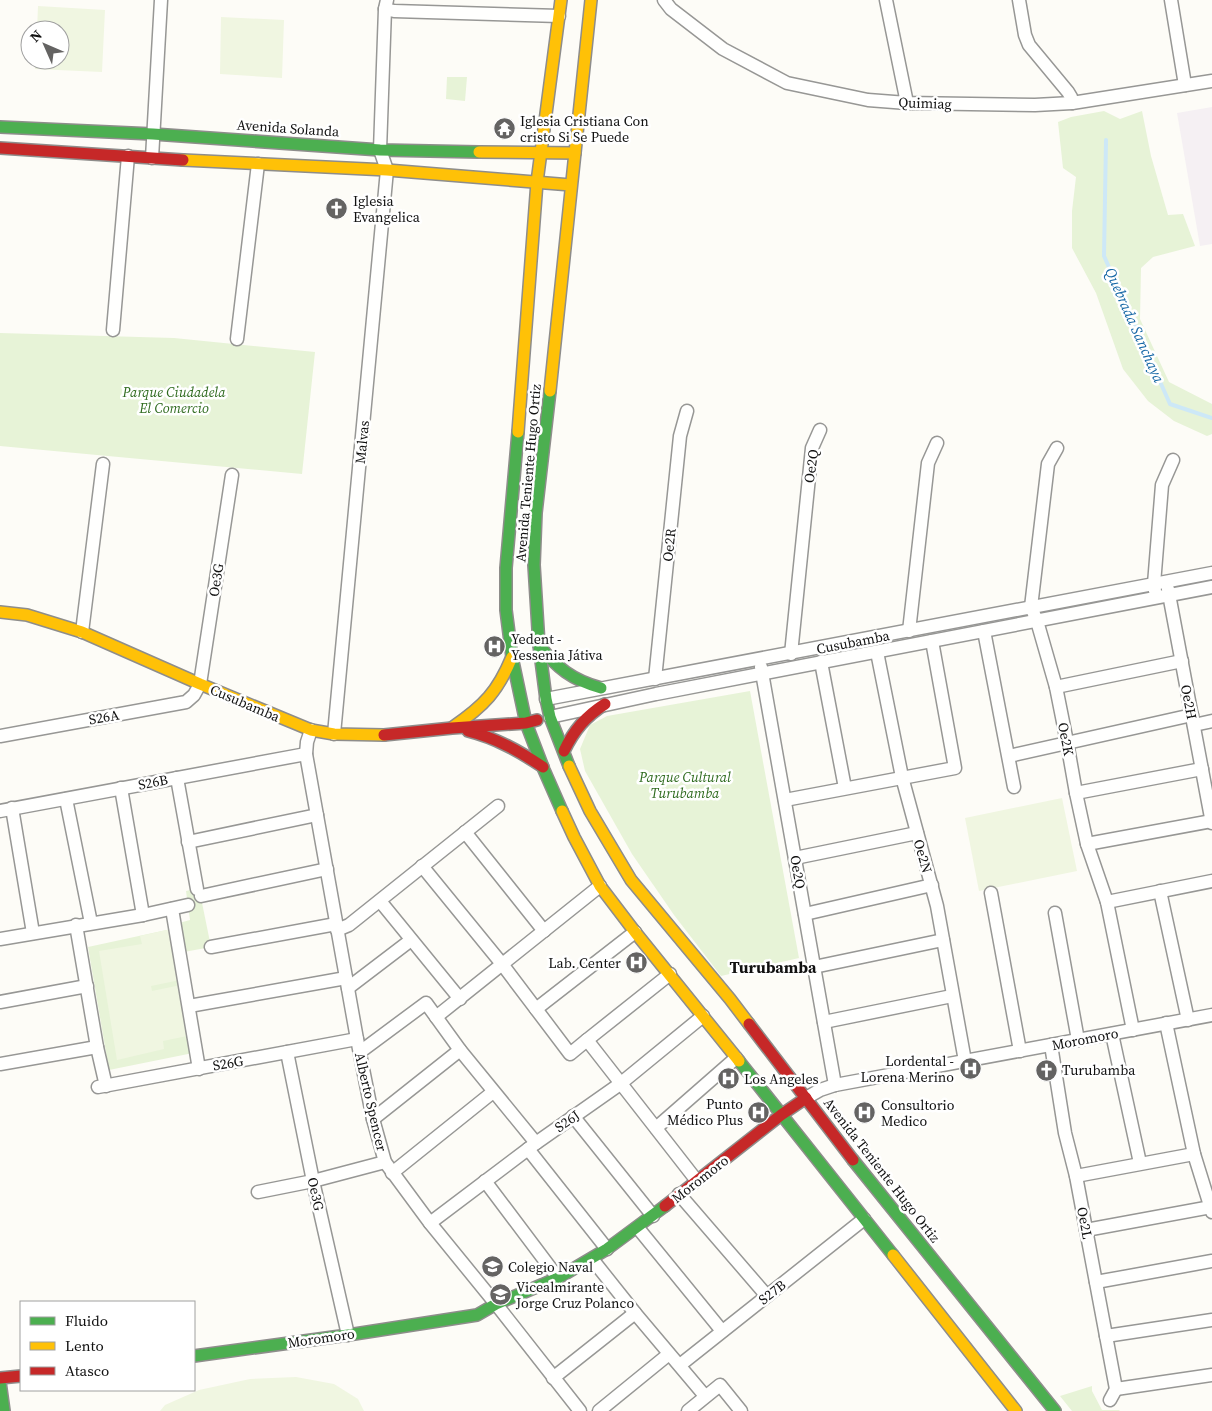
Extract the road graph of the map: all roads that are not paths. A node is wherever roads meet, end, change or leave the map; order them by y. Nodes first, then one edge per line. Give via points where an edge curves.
1 (162, 0) edge
2 (561, 0) edge
3 (591, 0) edge
4 (664, 0) edge
5 (886, 0) edge
6 (1019, 0) edge
7 (1171, 0) edge
8 (386, 5) edge
9 (559, 16) junction
10 (1212, 81) edge
11 (1185, 85) junction
12 (907, 103) junction
13 (1072, 103) junction
14 (0, 127) edge
15 (153, 134) junction
16 (0, 148) edge
17 (380, 150) junction
18 (541, 152) junction
19 (575, 153) junction
20 (128, 156) junction
21 (152, 158) junction
22 (258, 164) junction
23 (387, 170) junction
24 (537, 182) junction
25 (571, 185) junction
26 (113, 330) dead end
27 (237, 339) dead end
28 (687, 411) dead end
29 (820, 430) dead end
30 (938, 443) dead end
31 (1057, 448) dead end
32 (1173, 460) dead end
33 (102, 464) dead end
34 (232, 475) dead end
35 (1212, 572) edge
36 (1160, 582) junction
37 (1212, 587) edge
38 (1163, 597) junction
39 (1032, 607) junction
40 (0, 612) edge
41 (1037, 621) junction
42 (909, 631) junction
43 (984, 631) junction
44 (82, 632) junction
45 (932, 641) junction
46 (539, 645) junction
47 (878, 652) junction
48 (791, 654) junction
49 (512, 657) junction
50 (760, 660) junction
51 (1182, 661) junction
52 (821, 662) junction
53 (763, 674) junction
54 (655, 680) junction
55 (200, 684) junction
56 (1056, 687) junction
57 (601, 688) junction
58 (546, 699) junction
59 (605, 704) junction
60 (522, 707) junction
61 (550, 716) junction
62 (1193, 720) junction
63 (1212, 721) edge
64 (526, 723) junction
65 (500, 725) junction
66 (452, 728) junction
67 (310, 730) junction
68 (334, 734) junction
69 (0, 736) edge
70 (1067, 742) junction
71 (564, 751) junction
72 (306, 754) junction
73 (1009, 756) junction
74 (543, 766) junction
75 (1206, 775) edge
76 (902, 777) junction
77 (177, 778) junction
78 (1014, 787) dead end
79 (121, 788) junction
80 (845, 788) junction
81 (1076, 793) junction
82 (66, 798) junction
83 (785, 800) junction
84 (498, 806) dead end
85 (6, 810) edge
86 (317, 815) junction
87 (1212, 822) edge
88 (465, 832) junction
89 (917, 833) junction
90 (188, 842) junction
91 (1087, 844) junction
92 (795, 858) junction
93 (422, 866) junction
94 (326, 868) junction
95 (1212, 881) edge
96 (932, 885) junction
97 (600, 886) junction
98 (1160, 891) junction
99 (991, 893) dead end
100 (380, 901) junction
101 (1107, 902) junction
102 (188, 905) dead end
103 (172, 909) junction
104 (1055, 913) dead end
105 (805, 914) junction
106 (143, 915) junction
107 (91, 923) junction
108 (76, 925) junction
109 (337, 927) junction
110 (544, 931) junction
111 (635, 932) junction
112 (33, 933) junction
113 (0, 939) edge
114 (411, 940) junction
115 (943, 940) junction
116 (211, 947) dead end
117 (502, 964) junction
118 (814, 967) junction
119 (670, 974) junction
120 (347, 983) junction
121 (87, 986) junction
122 (952, 996) junction
123 (460, 999) junction
124 (0, 1002) edge
125 (188, 1006) junction
126 (536, 1009) junction
127 (1212, 1015) edge
128 (703, 1016) junction
129 (436, 1017) junction
130 (1188, 1020) junction
131 (824, 1022) junction
132 (1166, 1023) junction
133 (1133, 1030) junction
134 (1112, 1034) junction
135 (587, 1040) junction
136 (1078, 1040) junction
137 (1051, 1045) junction
138 (97, 1046) junction
139 (358, 1046) junction
140 (460, 1050) junction
141 (1020, 1051) junction
142 (287, 1052) junction
143 (736, 1058) junction
144 (965, 1061) junction
145 (0, 1064) edge
146 (199, 1069) junction
147 (620, 1084) junction
148 (835, 1085) junction
149 (493, 1092) junction
150 (806, 1098) junction
151 (781, 1115) junction
152 (573, 1116) junction
153 (373, 1118) junction
154 (656, 1128) junction
155 (532, 1146) junction
156 (1194, 1154) junction
157 (385, 1162) junction
158 (1140, 1163) junction
159 (392, 1173) junction
160 (1076, 1176) junction
161 (485, 1181) junction
162 (697, 1181) junction
163 (313, 1182) junction
164 (258, 1192) dead end
165 (679, 1194) junction
166 (1211, 1209) edge
167 (653, 1216) junction
168 (864, 1219) junction
169 (430, 1223) junction
170 (638, 1228) junction
171 (1086, 1230) junction
172 (607, 1249) junction
173 (592, 1259) junction
174 (1212, 1261) edge
175 (558, 1278) junction
176 (1096, 1282) junction
177 (767, 1296) junction
178 (496, 1304) junction
179 (635, 1313) junction
180 (1212, 1320) edge
181 (722, 1332) junction
182 (348, 1335) junction
183 (1106, 1336) junction
184 (669, 1354) junction
185 (195, 1356) edge
186 (680, 1366) junction
187 (1212, 1375) edge
188 (20, 1376) edge
189 (0, 1378) edge
190 (553, 1378) junction
191 (0, 1382) edge
192 (705, 1396) junction
193 (4, 1411) edge
194 (580, 1411) edge
195 (599, 1411) edge
196 (688, 1411) edge
197 (741, 1411) edge
198 (1016, 1411) edge
199 (1055, 1411) edge

1 - 15 street
2 - 9 main road, Avenida Teniente Hugo Ortiz
3 - 19 main road, Avenida Teniente Hugo Ortiz
4 - 12 street, Quimiag via 723,49 787,83 868,100
5 - 12 street
6 - 13 street via 1029,45 1068,92
7 - 11 street
8 - 9 street via 394,11
8 - 17 street
9 - 18 main road, Avenida Teniente Hugo Ortiz
10 - 11 street, Quimiag
11 - 13 street, Quimiag
12 - 13 street, Quimiag
14 - 15 main road, Avenida Solanda
15 - 17 main road, Avenida Solanda
15 - 21 street
16 - 20 main road
17 - 18 main road, Avenida Solanda
17 - 23 street, Malvas
18 - 19 main road, Avenida Solanda
18 - 24 main road, Avenida Teniente Hugo Ortiz
19 - 25 main road, Avenida Teniente Hugo Ortiz
20 - 21 main road
20 - 26 street
21 - 22 main road
22 - 23 main road
22 - 27 street
23 - 24 main road
23 - 68 street, Malvas
24 - 25 main road
24 - 49 main road, Avenida Teniente Hugo Ortiz via 506,568 506,610
25 - 46 main road, Avenida Teniente Hugo Ortiz via 536,513 534,565
28 - 54 street, Oe2R via 680,436
29 - 48 street, Oe2Q via 812,448
30 - 42 street via 928,463
31 - 39 street, Oe2K via 1048,464
32 - 36 street, Oe2H via 1162,484
33 - 44 street
34 - 55 street, Oe3G
35 - 36 street, Cusubamba
36 - 38 street, Oe2H
36 - 39 street, Cusubamba
37 - 38 street, Cusubamba
38 - 41 street, Cusubamba
38 - 51 street, Oe2H
39 - 41 street, Oe2K
39 - 42 street, Cusubamba
40 - 44 main road, Cusubamba via 27,615
41 - 43 street, Cusubamba
41 - 56 street, Oe2K
42 - 48 street, Cusubamba
43 - 45 street, Cusubamba
43 - 73 street
44 - 55 main road, Cusubamba
45 - 47 street, Cusubamba
45 - 76 street via 955,768
46 - 57 main road via 565,674
46 - 58 main road, Avenida Teniente Hugo Ortiz
47 - 52 street, Cusubamba
47 - 76 street, Oe2N
48 - 50 street, Cusubamba
49 - 60 main road, Avenida Teniente Hugo Ortiz
49 - 66 main road via 489,698
50 - 53 street, Oe2Q
50 - 54 street, Cusubamba
51 - 56 street
51 - 62 street, Oe2H
52 - 53 street, Cusubamba
52 - 80 street
53 - 59 street, Cusubamba
53 - 83 street, Oe2Q
54 - 57 street, Cusubamba
55 - 67 main road, Cusubamba
55 - 69 street, S26A via 186,702
56 - 70 street, Oe2K
57 - 58 street, Cusubamba
58 - 60 main road, Cusubamba
58 - 61 main road, Avenida Teniente Hugo Ortiz
59 - 61 street, Cusubamba
59 - 71 main road via 579,723
60 - 64 main road, Avenida Teniente Hugo Ortiz
60 - 65 main road, Cusubamba
61 - 64 main road, Cusubamba
61 - 71 main road, Avenida Teniente Hugo Ortiz
62 - 63 street
62 - 70 street
62 - 75 street, Oe2H
64 - 65 main road, Cusubamba
64 - 74 main road, Avenida Teniente Hugo Ortiz
65 - 66 main road, Cusubamba
66 - 68 main road, Cusubamba via 384,735
66 - 74 main road via 500,741
67 - 68 main road, Cusubamba
67 - 72 street, Alberto Spencer
70 - 73 street
70 - 81 street, Oe2K
71 - 150 main road, Avenida Teniente Hugo Ortiz via 590,811 631,880 730,999
72 - 77 street, S26B
72 - 86 street, Alberto Spencer
73 - 78 street
74 - 97 main road, Avenida Teniente Hugo Ortiz
75 - 81 street
75 - 87 street, Oe2H
76 - 80 street
76 - 89 street, Oe2N
77 - 79 street, S26B
77 - 90 street
79 - 82 street, S26B
79 - 106 street
80 - 83 street
81 - 91 street, Oe2K
82 - 85 street, S26B
82 - 107 street
83 - 92 street, Oe2Q
84 - 88 street
85 - 112 street
86 - 90 street
86 - 94 street, Alberto Spencer
87 - 91 street
88 - 93 street
88 - 110 street
89 - 92 street
89 - 96 street, Oe2N
90 - 94 street via 199,892
91 - 101 street, Oe2K
92 - 105 street, Oe2Q
93 - 100 street
93 - 117 street
94 - 109 street, Alberto Spencer
95 - 98 street
96 - 105 street
96 - 115 street, Oe2N
97 - 110 street
97 - 111 main road, Avenida Teniente Hugo Ortiz
98 - 101 street
98 - 130 street
99 - 141 street
100 - 109 street via 349,925
100 - 114 street
101 - 133 street, Oe2K
102 - 103 street
103 - 106 street
103 - 125 street
104 - 136 street
105 - 118 street, Oe2Q
106 - 107 street
107 - 108 street
108 - 112 street
108 - 121 street
109 - 116 street
109 - 120 street, Alberto Spencer
110 - 117 street
111 - 119 main road, Avenida Teniente Hugo Ortiz
111 - 126 street
112 - 113 street
114 - 120 street
114 - 123 street
115 - 118 street
115 - 122 street, Oe2N
117 - 123 street
117 - 126 street
118 - 131 street, Oe2Q
119 - 128 main road, Avenida Teniente Hugo Ortiz
119 - 135 street
120 - 125 street
120 - 139 street, Alberto Spencer
121 - 124 street
121 - 138 street
122 - 131 street
122 - 144 street, Oe2N
123 - 129 street
125 - 146 street
126 - 135 street via 570,1054
127 - 130 street, Moromoro
128 - 143 main road, Avenida Teniente Hugo Ortiz
128 - 147 street, S26J
129 - 139 street, S26G via 426,1003
129 - 140 street
130 - 132 street, Moromoro
131 - 148 street, Oe2Q
132 - 133 street, Moromoro
132 - 156 street
133 - 134 street, Moromoro
134 - 136 street, Moromoro
134 - 158 street
135 - 147 street
136 - 137 street, Moromoro
137 - 141 street, Moromoro
137 - 160 street, Oe2L via 1065,1133
138 - 145 street
138 - 146 street, S26G via 102,1086
139 - 142 street, S26G
139 - 153 street, Alberto Spencer
140 - 149 street
140 - 153 street
141 - 144 street, Moromoro
142 - 146 street, S26G
142 - 163 street, Oe3G
143 - 151 main road, Avenida Teniente Hugo Ortiz
143 - 154 street
144 - 148 street, Moromoro
147 - 152 street, S26J
147 - 154 street
148 - 150 street, Moromoro
149 - 155 street
149 - 159 street
150 - 151 main road, Moromoro
150 - 199 main road, Avenida Teniente Hugo Ortiz
151 - 162 main road, Moromoro
151 - 168 main road, Avenida Teniente Hugo Ortiz
152 - 155 street, S26J
152 - 167 street
153 - 157 street, Alberto Spencer
154 - 162 street
155 - 161 street, S26J
155 - 172 street
156 - 158 street
156 - 166 street
157 - 159 street, Alberto Spencer
157 - 163 street
158 - 160 street
159 - 169 street, Alberto Spencer
160 - 171 street, Oe2L
161 - 169 street, S26J
161 - 175 street
162 - 165 main road, Moromoro
163 - 164 street
163 - 182 street, Oe3G
165 - 167 main road, Moromoro
165 - 177 street
166 - 171 street
167 - 170 main road, Moromoro
168 - 177 street, S27B
168 - 198 main road, Avenida Teniente Hugo Ortiz
169 - 178 street, Alberto Spencer
170 - 172 main road, Moromoro
170 - 181 street
171 - 176 street, Oe2L
172 - 173 main road, Moromoro
173 - 175 main road, Moromoro
173 - 179 street
174 - 176 street
175 - 178 main road, Moromoro
176 - 183 street, Oe2L
177 - 181 street, S27B
178 - 182 main road, Moromoro via 477,1315
178 - 190 street, Alberto Spencer
179 - 184 street
179 - 190 street
180 - 183 street
181 - 186 street, S27B
182 - 185 main road, Moromoro
183 - 187 street, Oe2L via 1113,1394
184 - 186 street
184 - 195 street
186 - 192 street
188 - 189 main road
190 - 194 street, Alberto Spencer
191 - 193 main road
192 - 196 street
192 - 197 street via 720,1385

